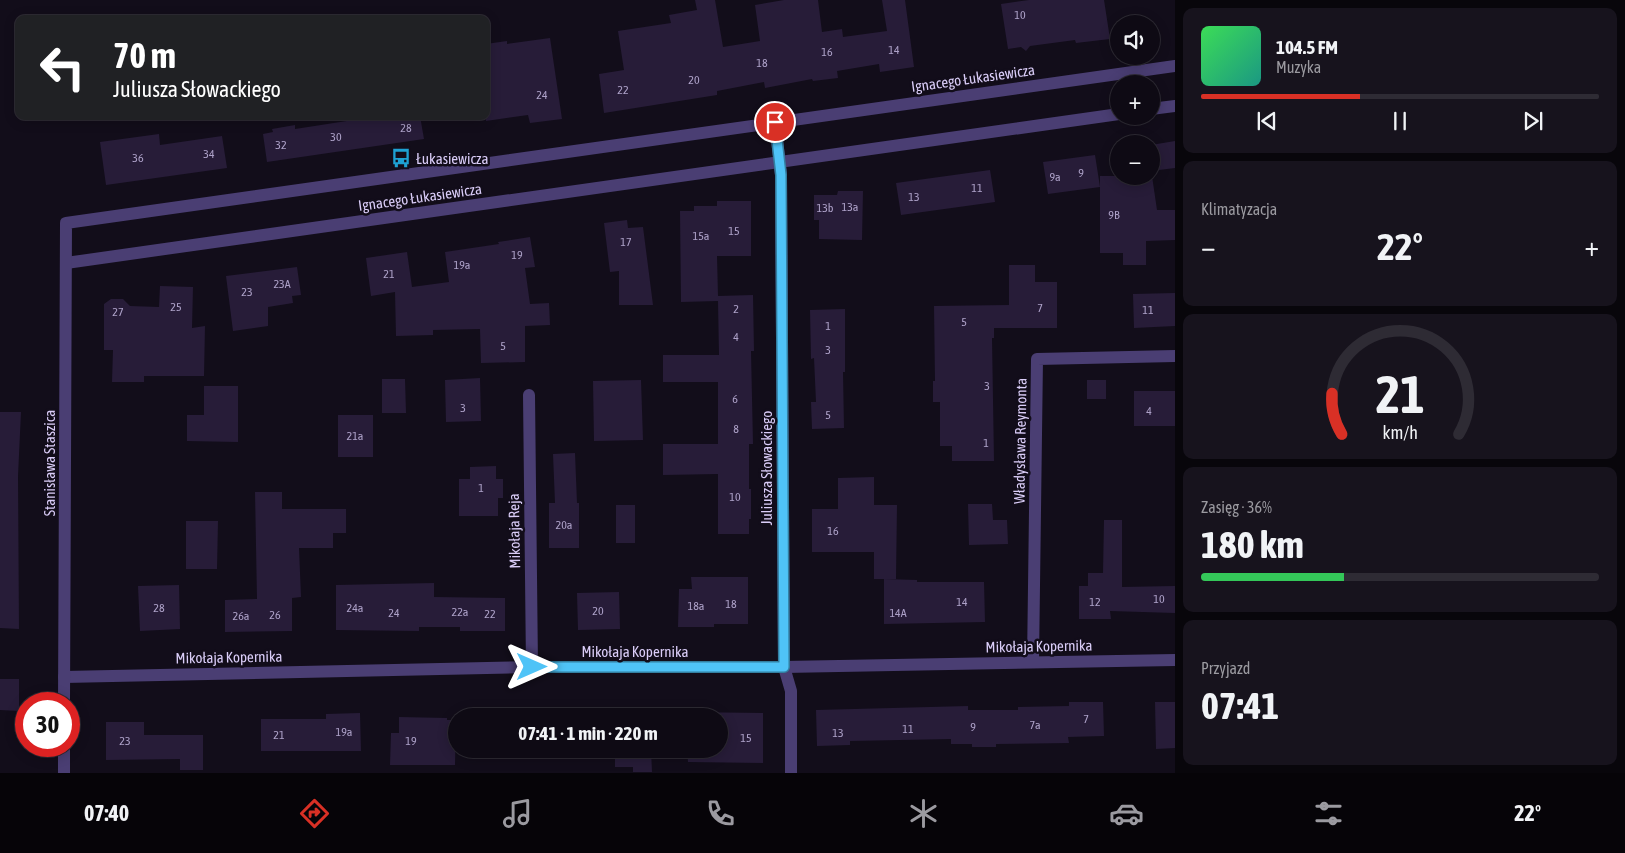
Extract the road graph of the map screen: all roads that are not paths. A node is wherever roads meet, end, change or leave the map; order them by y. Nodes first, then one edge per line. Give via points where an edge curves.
1 (1175, 66) edge
2 (1175, 106) edge
3 (1160, 108) edge
4 (1110, 115) edge
5 (775, 122) junction
6 (780, 162) junction
7 (66, 223) joint
8 (66, 264) junction
9 (1175, 356) edge
10 (529, 395) dead end
11 (1175, 660) edge
12 (1033, 662) junction
13 (532, 667) junction
14 (784, 667) junction
15 (64, 677) junction
16 (64, 692) edge
17 (64, 757) edge
18 (64, 773) edge
19 (791, 773) edge

1 - 5 street, Ignacego Łukasiewicza
2 - 3 street
4 - 6 street, Ignacego Łukasiewicza
5 - 6 street
5 - 7 street, Ignacego Łukasiewicza
6 - 8 street, Ignacego Łukasiewicza
6 - 14 street, Juliusza Słowackiego
7 - 8 street, Stanisława Staszica
8 - 15 street, Stanisława Staszica
9 - 12 street, Władysława Reymonta via 1038,359
10 - 13 street, Mikołaja Reja
11 - 12 street, Mikołaja Kopernika
12 - 14 street, Mikołaja Kopernika
13 - 14 street, Mikołaja Kopernika
13 - 15 street, Mikołaja Kopernika
14 - 19 street, Juliusza Słowackiego via 791,691
15 - 16 street, Stanisława Staszica
17 - 18 street

